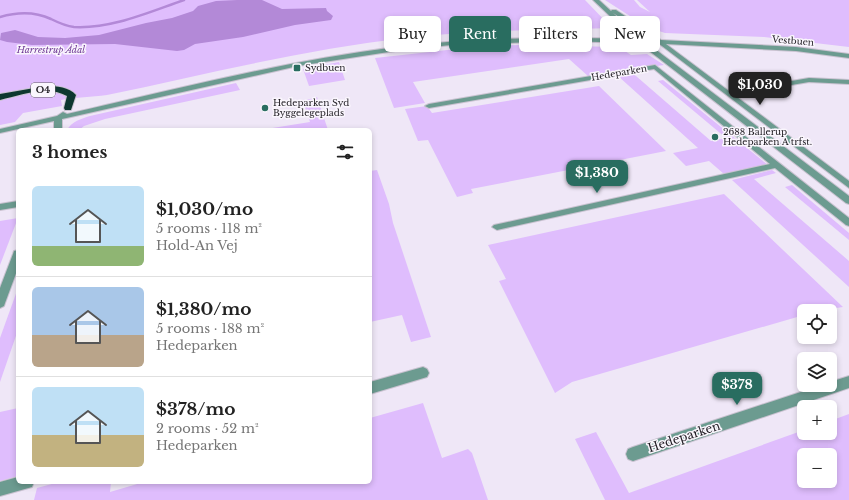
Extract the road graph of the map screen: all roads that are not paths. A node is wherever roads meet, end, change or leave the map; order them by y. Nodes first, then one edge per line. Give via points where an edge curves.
1 (596, 0) edge
2 (613, 16) edge
3 (621, 16) edge
4 (660, 36) edge
5 (449, 37) edge
6 (600, 40) edge
7 (660, 42) joint
8 (849, 50) edge
9 (654, 52) edge
10 (849, 56) edge
11 (849, 82) edge
12 (774, 86) dead end
13 (0, 97) edge
14 (429, 106) dead end
15 (68, 108) junction
16 (60, 117) junction
17 (58, 128) edge
18 (0, 131) edge
19 (778, 165) junction
20 (849, 185) edge
21 (849, 201) edge
22 (16, 204) edge
23 (0, 207) edge
24 (849, 223) edge
25 (497, 227) dead end
26 (16, 259) edge
27 (0, 303) edge
28 (423, 374) dead end
29 (849, 382) edge
30 (372, 387) edge
31 (633, 454) dead end
32 (19, 484) edge
33 (0, 489) edge

1 - 2 street
1 - 3 street
4 - 8 street, Vestbuen via 723,38
5 - 15 street via 327,53
6 - 16 street via 506,40 395,49 296,65
7 - 10 street, Vestbuen via 796,49
7 - 20 street
9 - 21 street
11 - 12 street via 809,80
13 - 15 highway, O4 via 43,90 63,91 72,96
14 - 19 street, Hedeparken via 655,68
15 - 16 street
16 - 17 street
16 - 18 street
19 - 24 street, Hedeparken
19 - 25 street
22 - 23 street
26 - 27 street
28 - 30 street
29 - 31 street, Hedeparken
32 - 33 street

